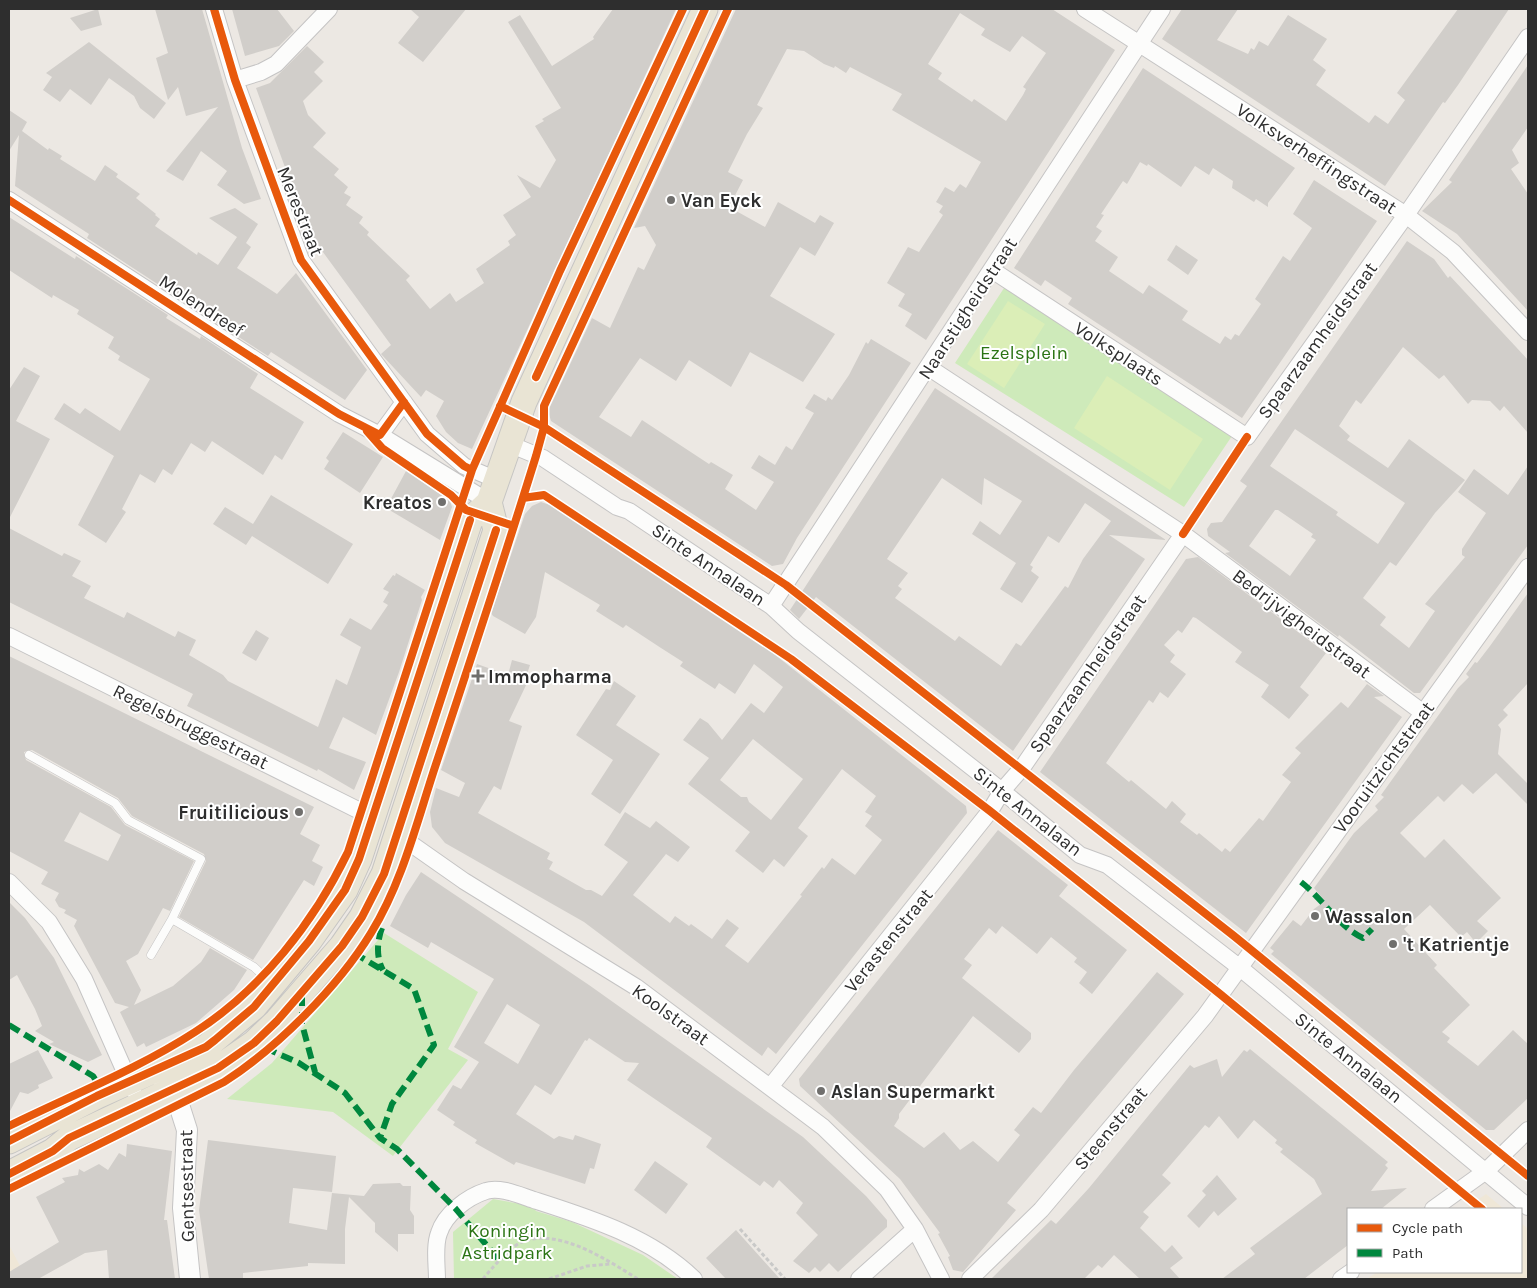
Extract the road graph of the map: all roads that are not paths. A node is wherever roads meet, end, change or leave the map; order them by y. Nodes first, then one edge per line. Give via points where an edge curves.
1 (214, 9) edge
2 (329, 9) edge
3 (705, 9) edge
4 (1085, 9) edge
5 (1162, 9) edge
6 (1528, 37) edge
7 (1138, 44) junction
8 (235, 80) junction
9 (9, 200) edge
10 (1406, 215) junction
11 (992, 270) junction
12 (1528, 332) edge
13 (928, 367) junction
14 (404, 402) junction
15 (380, 435) junction
16 (1246, 437) joint
17 (509, 444) junction
18 (493, 491) junction
19 (1183, 534) junction
20 (1528, 567) edge
21 (771, 606) junction
22 (9, 636) edge
23 (1422, 712) junction
24 (30, 755) dead end
25 (1002, 791) junction
26 (372, 817) junction
27 (397, 834) junction
28 (9, 882) edge
29 (172, 919) junction
30 (151, 955) dead end
31 (1239, 967) junction
32 (273, 984) junction
33 (156, 1069) junction
34 (128, 1082) junction
35 (770, 1086) junction
36 (170, 1090) junction
37 (139, 1104) junction
38 (1528, 1130) edge
39 (9, 1141) edge
40 (1486, 1170) junction
41 (9, 1174) edge
42 (1528, 1206) edge
43 (1434, 1208) edge
44 (916, 1229) junction
45 (190, 1279) edge
46 (437, 1279) edge
47 (694, 1279) edge
48 (859, 1279) edge
49 (941, 1279) edge
50 (970, 1279) edge

1 - 8 street, Merestraat
2 - 8 street via 276,64
3 - 17 main road via 532,385
4 - 7 street, Volksverheffingstraat
5 - 7 street, Naarstigheidstraat
6 - 10 street, Spaarzaamheidstraat
7 - 10 street, Volksverheffingstraat
7 - 11 street, Naarstigheidstraat
8 - 14 street, Merestraat via 300,260
9 - 15 street, Molendreef via 339,414
10 - 12 street, Volksverheffingstraat via 1453,252
10 - 16 street, Spaarzaamheidstraat
11 - 13 street, Naarstigheidstraat
11 - 16 street, Volksplaats
13 - 19 street
13 - 21 street, Naarstigheidstraat
14 - 15 street
14 - 18 street, Merestraat via 427,434
15 - 18 street, Molendreef
17 - 18 main road
17 - 21 street, Sinte Annalaan via 543,458 617,507 629,511
18 - 26 main road via 470,520
18 - 27 main road via 496,530
19 - 23 street, Bedrijvigheidstraat
19 - 25 street, Spaarzaamheidstraat via 1022,768
20 - 23 street, Vooruitzichtstraat
21 - 25 street, Sinte Annalaan via 798,632
22 - 26 street, Regelsbruggestraat
23 - 31 street, Vooruitzichtstraat
24 - 29 lane via 115,803 128,820 201,859
25 - 31 street, Sinte Annalaan via 1080,855 1107,865
25 - 35 street, Verastenstraat
26 - 27 main road
26 - 32 main road via 359,859 344,890
27 - 35 street, Koolstraat via 464,881 636,988
27 - 36 main road via 384,874 362,917 298,998 254,1043 218,1068
28 - 34 street via 49,922 84,980
29 - 30 lane
29 - 32 lane via 254,967
31 - 40 street, Sinte Annalaan
31 - 50 street, Steenstraat via 1204,1016 1041,1210
32 - 33 main road via 254,1007 215,1040
33 - 34 main road
33 - 36 street, Gentsestraat
34 - 37 street
34 - 39 main road
35 - 44 street, Koolstraat via 823,1127 887,1189
36 - 37 main road
36 - 45 street, Gentsestraat via 187,1130 182,1208
37 - 41 main road via 69,1138 53,1151
38 - 40 street
40 - 42 street, Sinte Annalaan
40 - 43 street
44 - 48 street
44 - 49 street, Koolstraat
46 - 47 street via 439,1233 456,1208 487,1190 507,1192 599,1222 636,1239

